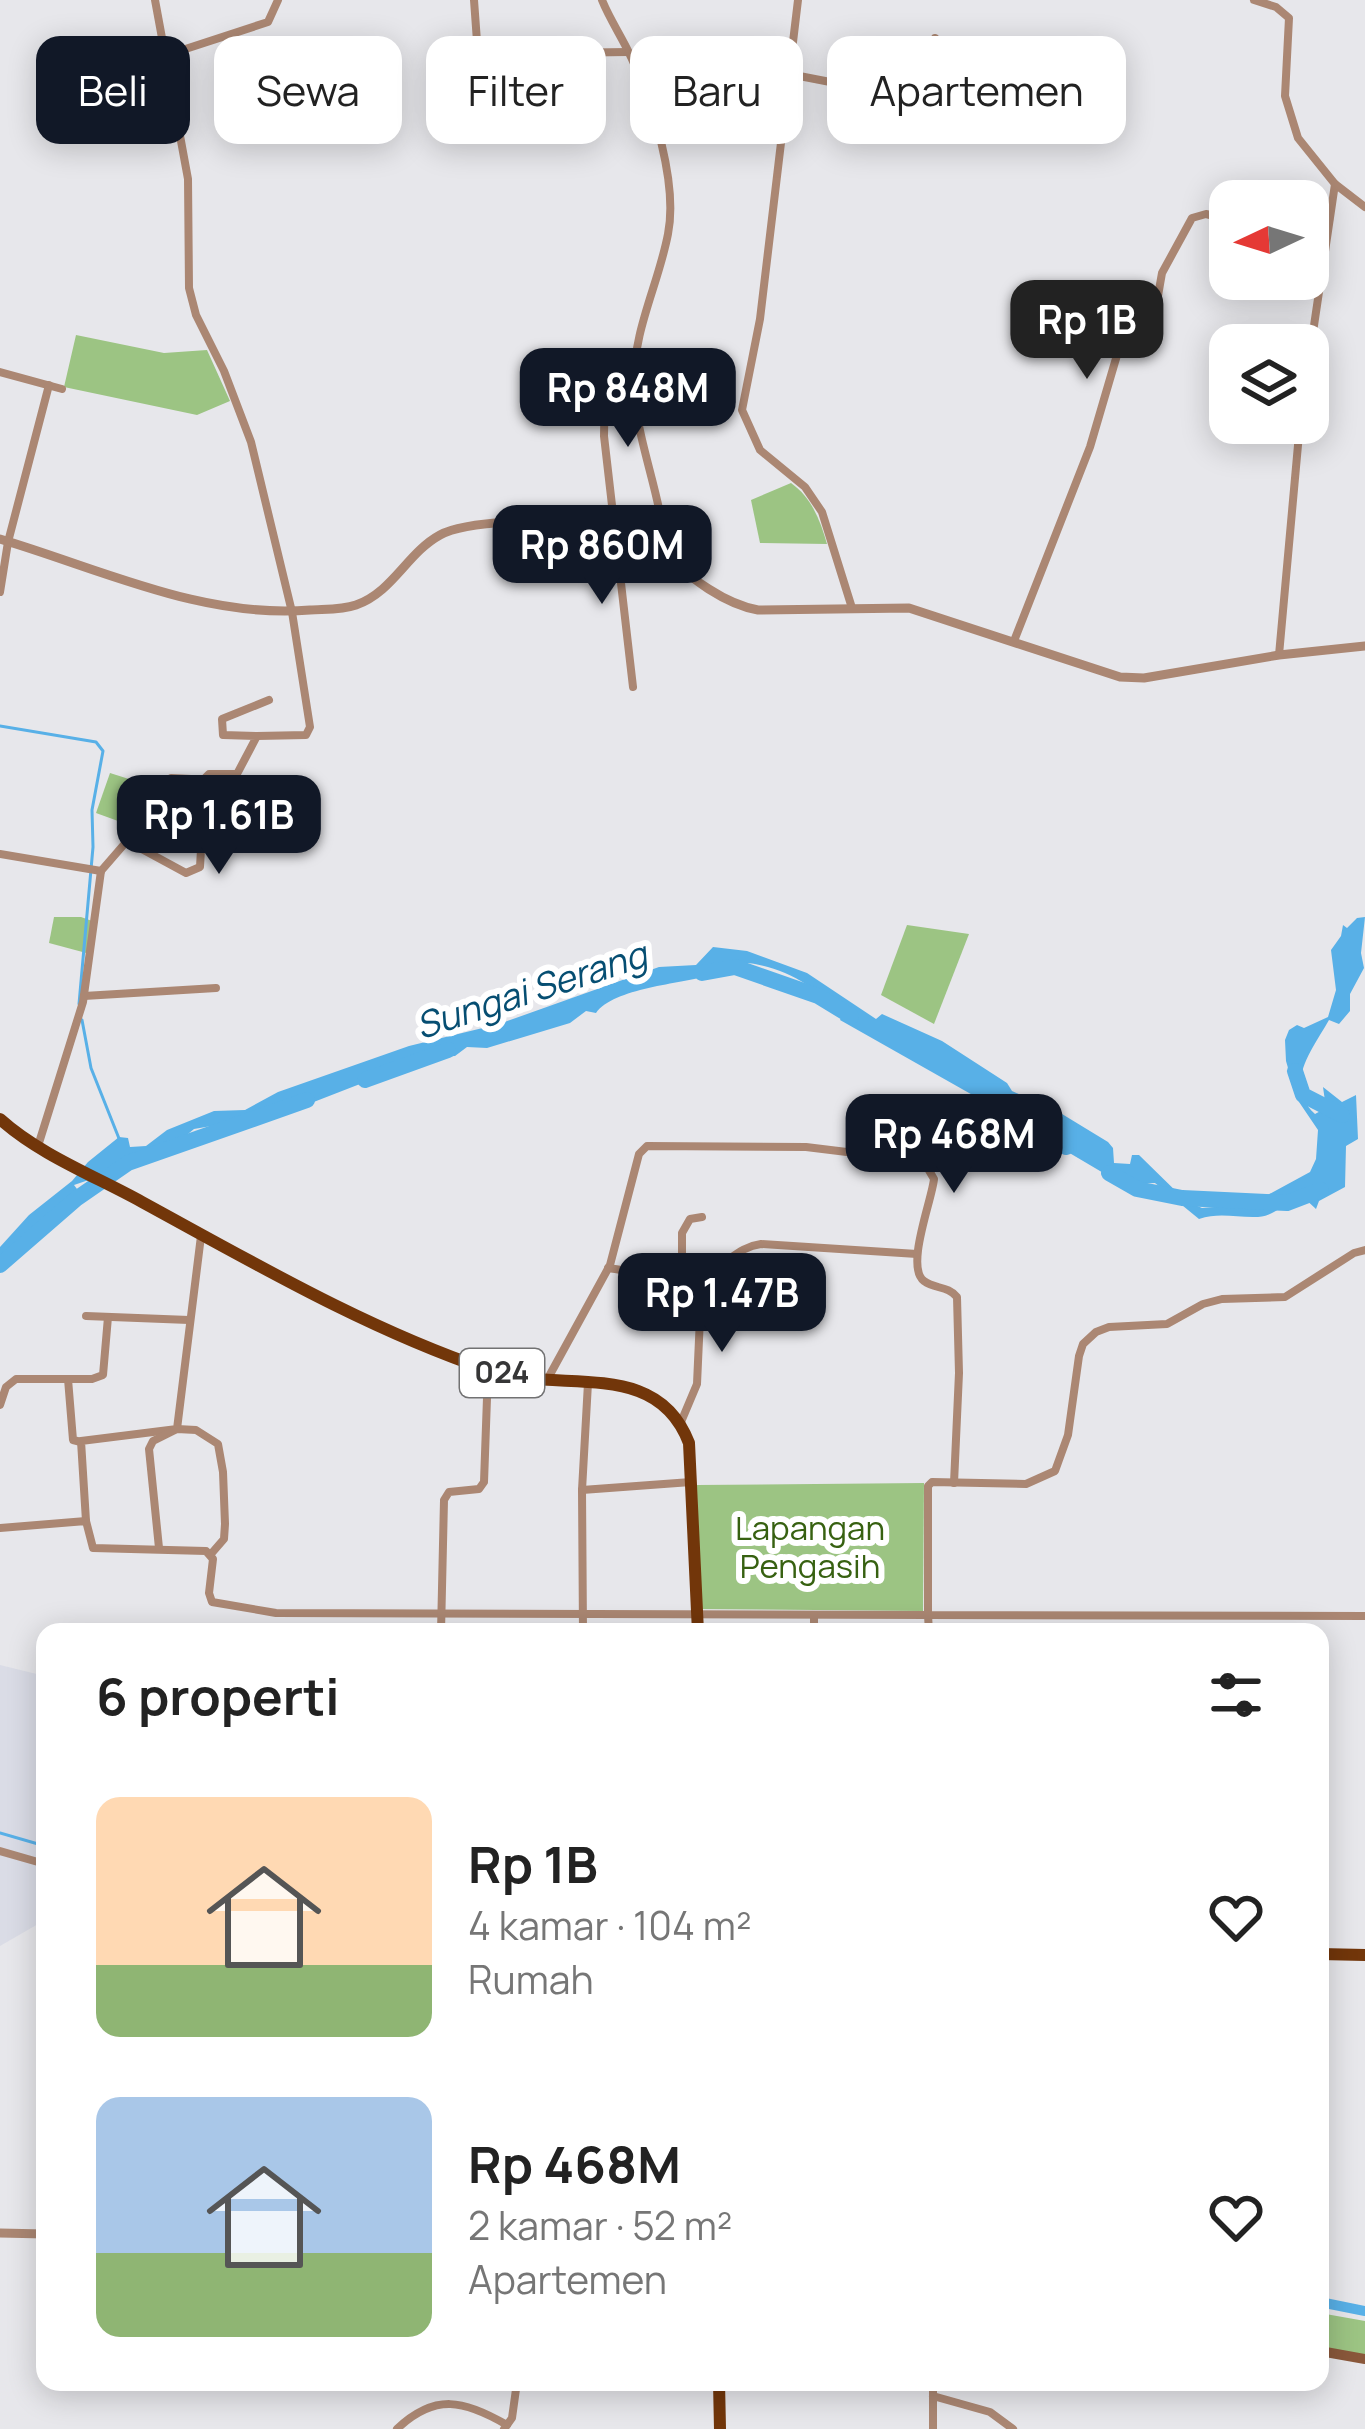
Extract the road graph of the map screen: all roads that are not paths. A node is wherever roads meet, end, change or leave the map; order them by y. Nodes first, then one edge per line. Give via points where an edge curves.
1 (155, 0) edge
2 (278, 0) edge
3 (474, 0) edge
4 (602, 0) edge
5 (798, 0) edge
6 (1253, 0) edge
7 (162, 36) edge
8 (794, 36) edge
9 (190, 47) edge
10 (629, 52) junction
11 (182, 144) edge
12 (779, 144) edge
13 (1336, 184) junction
14 (1365, 207) edge
15 (1209, 215) edge
16 (1329, 220) edge
17 (0, 372) edge
18 (605, 381) dead end
19 (49, 385) junction
20 (62, 389) dead end
21 (1298, 444) edge
22 (614, 522) junction
23 (4, 541) edge
24 (666, 556) junction
25 (0, 592) edge
26 (852, 608) junction
27 (292, 611) junction
28 (1015, 641) junction
29 (1365, 646) edge
30 (1279, 655) junction
31 (633, 687) dead end
32 (269, 700) dead end
33 (257, 736) junction
34 (191, 779) dead end
35 (127, 841) junction
36 (0, 854) edge
37 (99, 871) junction
38 (216, 988) dead end
39 (84, 999) junction
40 (0, 1118) edge
41 (42, 1149) junction
42 (702, 1217) dead end
43 (201, 1235) junction
44 (1365, 1250) edge
45 (917, 1254) junction
46 (608, 1268) junction
47 (702, 1273) junction
48 (682, 1275) junction
49 (86, 1316) dead end
50 (108, 1317) junction
51 (189, 1319) junction
52 (488, 1370) junction
53 (68, 1378) junction
54 (546, 1381) junction
55 (588, 1383) junction
56 (0, 1405) edge
57 (681, 1422) junction
58 (177, 1429) junction
59 (81, 1442) junction
60 (692, 1482) junction
61 (955, 1483) junction
62 (582, 1490) junction
63 (86, 1521) junction
64 (0, 1528) edge
65 (159, 1548) junction
66 (211, 1554) junction
67 (442, 1614) junction
68 (697, 1615) junction
69 (814, 1615) junction
70 (928, 1615) junction
71 (583, 1616) junction
72 (1365, 1616) edge
73 (442, 1623) edge
74 (583, 1623) edge
75 (697, 1623) edge
76 (814, 1623) edge
77 (928, 1623) edge
78 (0, 1851) edge
79 (36, 1861) edge
80 (1329, 1954) edge
81 (1365, 1955) edge
82 (0, 2233) edge
83 (36, 2234) edge
84 (1329, 2353) edge
85 (1365, 2360) edge
86 (516, 2391) edge
87 (718, 2391) edge
88 (933, 2391) edge
89 (933, 2396) junction
90 (505, 2427) edge
91 (397, 2429) edge
92 (720, 2429) edge
93 (933, 2429) edge
94 (1013, 2429) edge

1 - 7 street
2 - 9 street via 268,22
3 - 10 street via 479,69 516,68 554,53
4 - 10 street
5 - 8 street
6 - 13 street via 1289,18 1285,96 1298,138
10 - 24 street via 671,211 634,386
11 - 27 street via 189,289 251,442
12 - 26 street via 742,410 760,451 822,512
13 - 14 street
13 - 16 street
15 - 28 street via 1192,218 1162,273 1156,307 1127,321 1090,447
17 - 19 street
18 - 22 street
19 - 20 street
19 - 23 street
21 - 30 street
22 - 24 street via 638,530
22 - 27 street via 453,531 357,604
22 - 31 street
23 - 25 street
23 - 27 street via 214,605
24 - 26 street via 740,607
26 - 28 street via 909,608
27 - 33 street via 310,733
28 - 30 street via 1120,677
29 - 30 street
32 - 33 street via 227,716 220,728 223,735
33 - 35 street via 237,774 205,778 203,858 194,872
34 - 35 street via 162,782
35 - 37 street
36 - 37 street
37 - 39 street
38 - 39 street
39 - 41 street
40 - 41 main road, 024
41 - 43 main road, 024
42 - 48 street via 683,1227
43 - 51 street
43 - 52 main road, 024 via 392,1332
44 - 61 street via 1285,1297 1222,1299 1168,1324 1096,1332 1079,1356 1055,1471 1026,1484
45 - 46 street via 934,1179 912,1160 806,1147 660,1144 640,1154
45 - 47 street via 753,1245
45 - 61 street via 920,1278 957,1297
46 - 48 street
46 - 54 street
47 - 48 street
47 - 57 street via 698,1384
49 - 50 street
50 - 51 street
50 - 53 street via 103,1375
51 - 58 street
52 - 54 main road, 024
52 - 67 street via 484,1482 445,1500
53 - 56 street via 16,1378
53 - 59 street via 73,1440
54 - 55 main road, 024
55 - 57 main road, 024 via 646,1391
55 - 62 street
57 - 60 main road
58 - 59 street
58 - 65 street via 149,1449
58 - 66 street via 204,1432 220,1450 224,1539
59 - 63 street
60 - 62 street
60 - 68 main road
61 - 70 street via 928,1486
62 - 71 street
63 - 64 street
63 - 65 street via 93,1548
65 - 66 street
66 - 67 street via 208,1593 218,1605
67 - 71 street
67 - 73 street
68 - 69 street
68 - 71 street
68 - 75 main road
69 - 70 street
69 - 76 street
70 - 72 street
70 - 77 street
71 - 74 street
78 - 79 street
80 - 81 main road
82 - 83 street
84 - 85 main road
86 - 90 street
87 - 92 main road
88 - 89 street
89 - 93 street
89 - 94 street via 990,2412
90 - 91 street via 470,2407 443,2403

